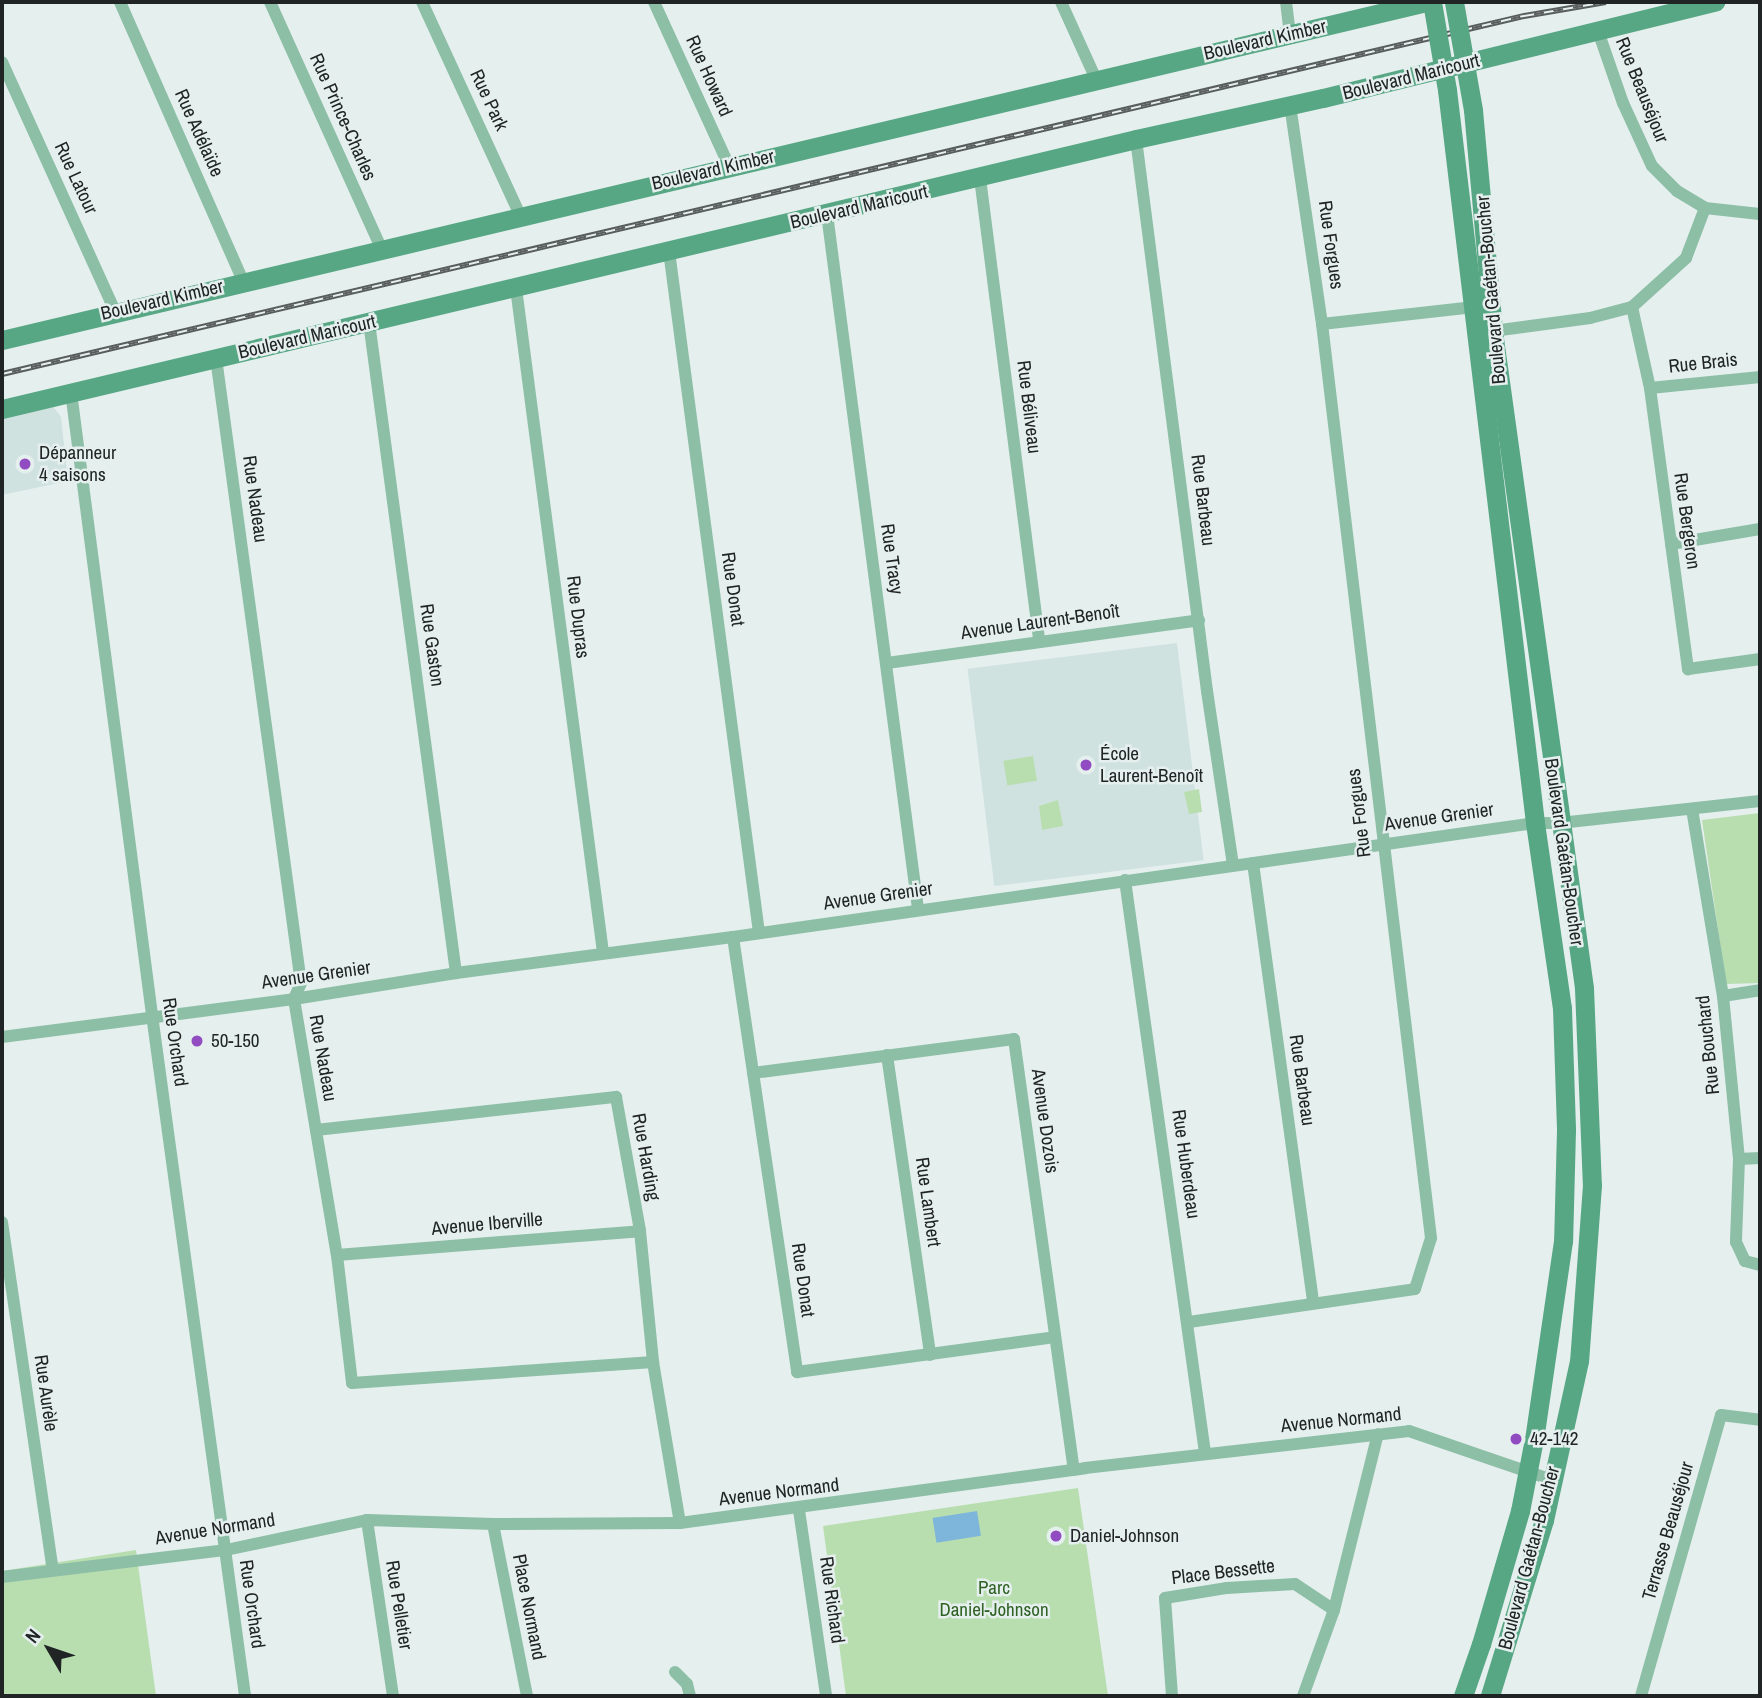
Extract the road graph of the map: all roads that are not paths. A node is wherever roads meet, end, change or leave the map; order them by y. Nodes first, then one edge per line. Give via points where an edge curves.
1 (120, 2) edge
2 (270, 2) edge
3 (422, 2) edge
4 (654, 2) edge
5 (1061, 2) edge
6 (1286, 2) edge
7 (1426, 2) edge
8 (1433, 2) edge
9 (1454, 2) edge
10 (1715, 2) edge
11 (1598, 31) junction
12 (1290, 34) junction
13 (2, 62) edge
14 (1096, 79) junction
15 (1290, 104) junction
16 (1136, 139) junction
17 (729, 166) junction
18 (980, 178) junction
19 (1706, 208) junction
20 (827, 214) junction
21 (1760, 214) edge
22 (520, 215) junction
23 (381, 248) junction
24 (669, 251) junction
25 (243, 281) junction
26 (516, 288) junction
27 (1474, 307) junction
28 (1632, 307) junction
29 (115, 311) junction
30 (369, 322) junction
31 (1322, 324) junction
32 (1493, 331) junction
33 (2, 340) edge
34 (216, 358) junction
35 (1760, 377) edge
36 (1650, 388) junction
37 (71, 392) junction
38 (2, 409) edge
39 (1760, 529) edge
40 (1671, 544) junction
41 (1199, 620) junction
42 (1039, 641) junction
43 (1760, 659) edge
44 (887, 663) junction
45 (1760, 802) edge
46 (1692, 809) junction
47 (1535, 823) junction
48 (1560, 823) junction
49 (1382, 845) junction
50 (1253, 863) junction
51 (1233, 865) junction
52 (1125, 880) junction
53 (918, 909) junction
54 (759, 933) junction
55 (733, 937) junction
56 (603, 952) junction
57 (456, 972) junction
58 (1760, 990) edge
59 (1723, 996) junction
60 (294, 999) junction
61 (152, 1015) junction
62 (2, 1037) edge
63 (887, 1055) junction
64 (753, 1073) junction
65 (316, 1130) junction
66 (1739, 1158) junction
67 (1760, 1158) edge
68 (2, 1222) edge
69 (640, 1231) junction
70 (337, 1255) junction
71 (1760, 1265) edge
72 (1313, 1301) junction
73 (1189, 1322) junction
74 (1055, 1337) junction
75 (930, 1355) junction
76 (653, 1362) junction
77 (1760, 1420) edge
78 (1378, 1434) junction
79 (1205, 1453) junction
80 (1074, 1469) junction
81 (1527, 1471) junction
82 (1552, 1480) junction
83 (799, 1510) junction
84 (366, 1520) junction
85 (493, 1524) junction
86 (680, 1524) junction
87 (226, 1550) junction
88 (52, 1570) junction
89 (2, 1577) edge
90 (1334, 1610) junction
91 (675, 1672) dead end
92 (245, 1696) edge
93 (393, 1696) edge
94 (527, 1696) edge
95 (690, 1696) edge
96 (826, 1696) edge
97 (1172, 1696) edge
98 (1303, 1696) edge
99 (1463, 1696) edge
100 (1490, 1696) edge
101 (1641, 1696) edge

1 - 25 street, Rue Adélaïde
2 - 23 street, Rue Prince-Charles
3 - 22 street, Rue Park
4 - 17 street, Rue Howard
5 - 14 street
6 - 12 street
7 - 12 main road, Boulevard Kimber
8 - 27 main road, Boulevard Gaétan-Boucher, bridge
9 - 32 main road, Boulevard Gaétan-Boucher, bridge via 1482,190
10 - 11 main road, Boulevard Maricourt
11 - 15 main road, Boulevard Maricourt
11 - 19 street, Rue Beauséjour via 1623,103 1653,166 1677,191
12 - 14 main road, Boulevard Kimber
13 - 29 street, Rue Latour
14 - 17 main road, Boulevard Kimber
15 - 16 main road, Boulevard Maricourt
15 - 31 street, Rue Forgues
16 - 18 main road, Boulevard Maricourt
16 - 41 street, Rue Barbeau
17 - 22 main road, Boulevard Kimber
18 - 20 main road, Boulevard Maricourt
18 - 42 street, Rue Béliveau
19 - 21 street, Rue Beauséjour
19 - 28 street via 1686,258
20 - 24 main road, Boulevard Maricourt
20 - 44 street, Rue Tracy
22 - 23 main road, Boulevard Kimber
23 - 25 main road, Boulevard Kimber
24 - 26 main road, Boulevard Maricourt
24 - 54 street, Rue Donat
25 - 29 main road, Boulevard Kimber
26 - 30 main road, Boulevard Maricourt
26 - 56 street, Rue Dupras
27 - 31 street
27 - 47 main road, Boulevard Gaétan-Boucher
28 - 32 street via 1590,318
28 - 36 street, Rue Bergeron
29 - 33 main road, Boulevard Kimber
30 - 34 main road, Boulevard Maricourt
30 - 57 street, Rue Gaston
31 - 49 street, Rue Forgues
32 - 48 main road, Boulevard Gaétan-Boucher
34 - 37 main road, Boulevard Maricourt
34 - 60 street, Rue Nadeau via 301,983
35 - 36 street, Rue Brais
36 - 40 street, Rue Bergeron
37 - 38 main road, Boulevard Maricourt
37 - 61 street, Rue Orchard
39 - 40 street
40 - 43 street, Rue Bergeron via 1688,669
41 - 42 street, Avenue Laurent-Benoît
41 - 51 street, Rue Barbeau
42 - 44 street, Avenue Laurent-Benoît
44 - 53 street, Rue Tracy
45 - 46 street, Avenue Grenier
46 - 48 street, Avenue Grenier
46 - 59 street, Rue Bouchard
47 - 48 street, Avenue Grenier
47 - 49 street, Avenue Grenier
47 - 81 main road, Boulevard Gaétan-Boucher via 1562,1008 1566,1130 1563,1241
48 - 82 main road, Boulevard Gaétan-Boucher via 1584,988 1592,1185 1579,1361
49 - 50 street, Avenue Grenier
49 - 72 street, Rue Forgues via 1431,1238 1415,1289
50 - 51 street, Avenue Grenier
50 - 72 street, Rue Barbeau
51 - 52 street, Avenue Grenier
52 - 53 street, Avenue Grenier
52 - 73 street, Rue Huberdeau
53 - 54 street, Avenue Grenier
54 - 55 street, Avenue Grenier
55 - 56 street, Avenue Grenier
55 - 64 street, Rue Donat
56 - 57 street, Avenue Grenier
57 - 60 street, Avenue Grenier
58 - 59 street
59 - 66 street, Rue Bouchard
60 - 61 street, Avenue Grenier
60 - 65 street, Rue Nadeau
61 - 62 street, Avenue Grenier
61 - 87 street, Rue Orchard
63 - 64 street, Avenue Dozois
63 - 74 street, Avenue Dozois via 1014,1039
63 - 75 street, Rue Lambert
64 - 75 street, Rue Donat via 797,1372
65 - 69 street, Rue Harding via 615,1097
65 - 70 street, Rue Nadeau
66 - 67 street
66 - 71 street, Rue Bouchard via 1736,1242 1745,1261
68 - 88 street, Rue Aurèle
69 - 70 street, Avenue Iberville
69 - 76 street, Rue Harding
70 - 76 street, Rue Nadeau via 352,1383
72 - 73 street, Rue Forgues
73 - 79 street, Rue Huberdeau
74 - 75 street, Rue Donat
74 - 80 street, Avenue Dozois
76 - 86 street, Rue Harding
77 - 101 street, Terrasse Beauséjour via 1721,1415
78 - 79 street, Avenue Normand
78 - 81 street, Avenue Normand via 1409,1431
78 - 90 street
79 - 80 street, Avenue Normand
80 - 83 street, Avenue Normand
81 - 82 street, Avenue Normand
81 - 99 main road, Boulevard Gaétan-Boucher via 1520,1511
82 - 100 main road, Boulevard Gaétan-Boucher
83 - 86 street, Avenue Normand
83 - 96 street, Rue Richard
84 - 85 street, Avenue Normand
84 - 87 street, Avenue Normand
84 - 93 street, Rue Pelletier
85 - 86 street, Avenue Normand
85 - 94 street, Place Normand
87 - 88 street, Avenue Normand
87 - 92 street, Rue Orchard
88 - 89 street, Avenue Normand
90 - 97 street, Place Bessette via 1295,1584 1165,1598
90 - 98 street
91 - 95 street via 687,1684

